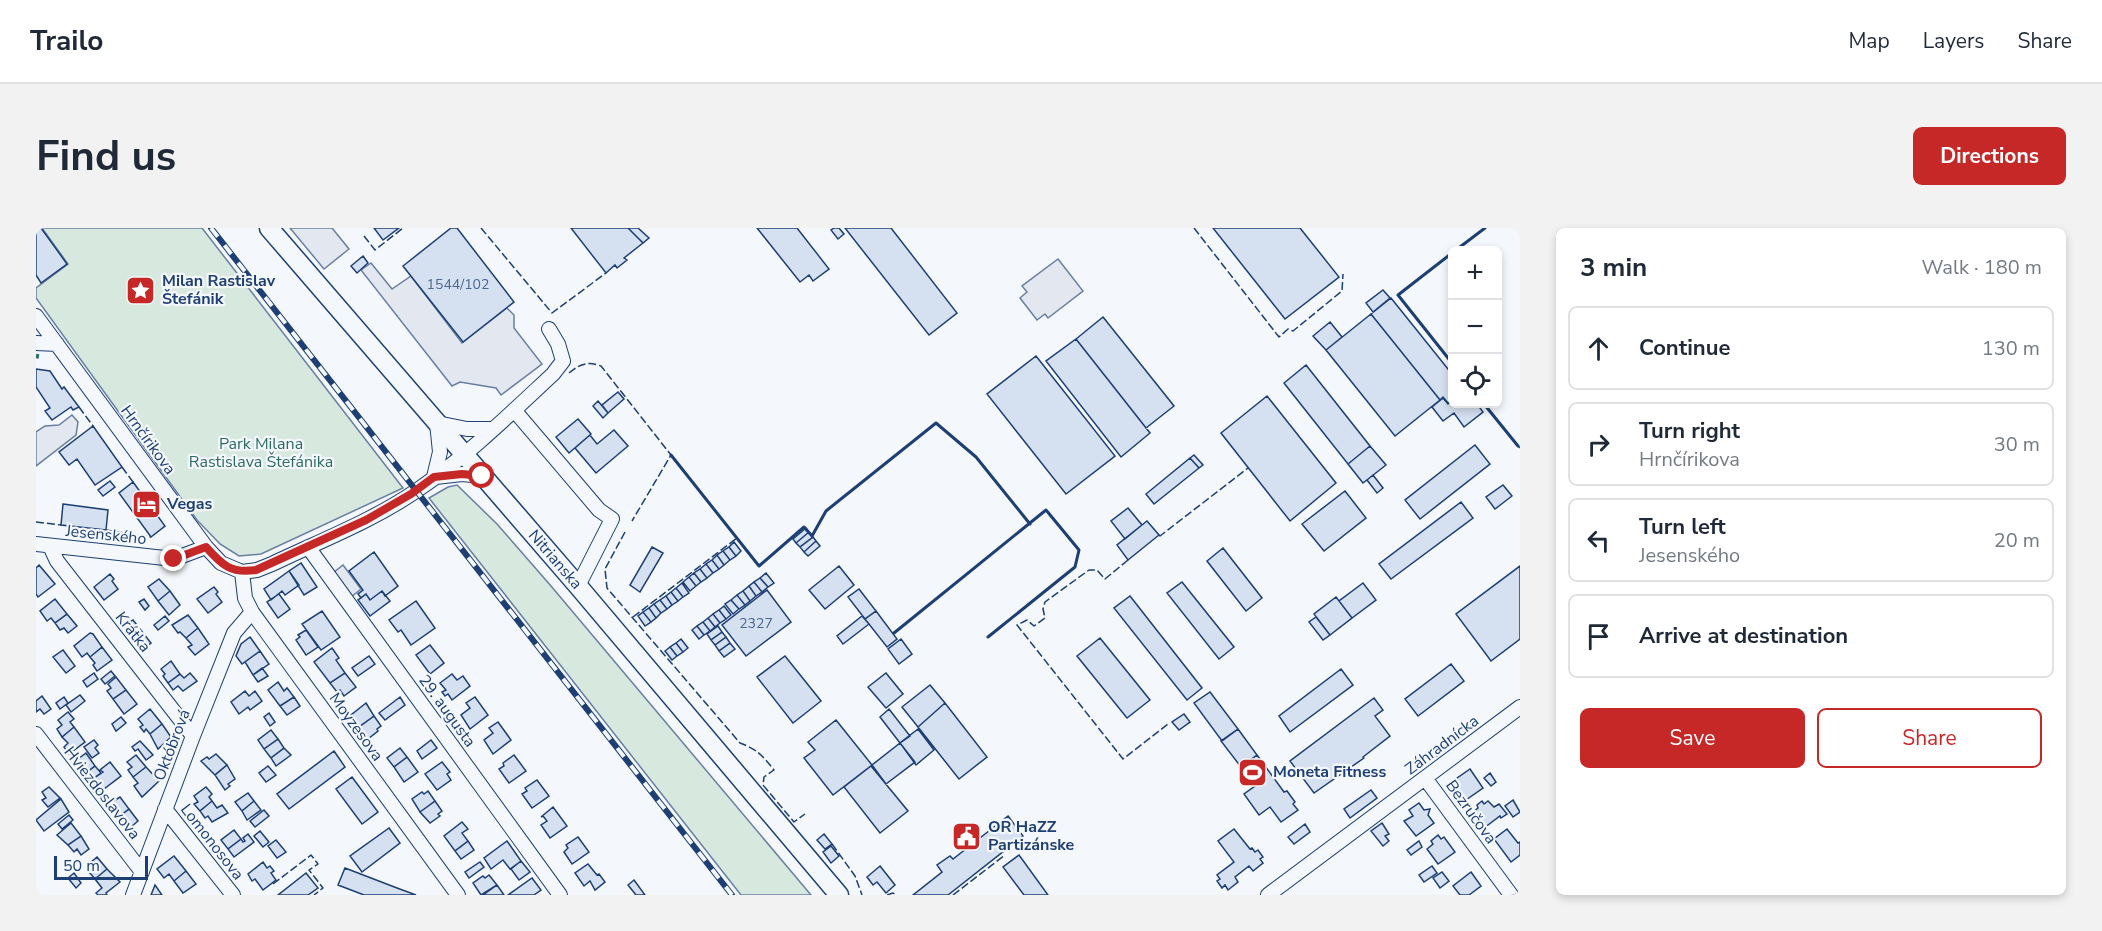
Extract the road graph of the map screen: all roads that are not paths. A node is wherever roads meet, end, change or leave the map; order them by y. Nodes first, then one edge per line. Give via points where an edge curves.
1 (269, 228) edge
2 (36, 316) edge
3 (549, 329) dead end
4 (36, 343) edge
5 (57, 344) junction
6 (514, 410) junction
7 (437, 423) junction
8 (493, 429) junction
9 (464, 454) junction
10 (482, 476) junction
11 (434, 477) junction
12 (43, 545) edge
13 (206, 547) junction
14 (308, 547) junction
15 (242, 572) junction
16 (578, 586) junction
17 (252, 612) junction
18 (1520, 707) edge
19 (36, 734) edge
20 (193, 736) junction
21 (1425, 778) junction
22 (165, 809) junction
23 (142, 872) junction
24 (133, 895) edge
25 (233, 895) edge
26 (458, 895) edge
27 (560, 895) edge
28 (839, 895) edge
29 (1268, 895) edge
30 (1511, 895) edge

1 - 7 main road, Nitrianska
2 - 5 street, Hrnčírikova
3 - 6 street via 563,361
4 - 5 street
5 - 13 street, Hrnčírikova
6 - 8 street
6 - 16 street via 599,510 612,519
7 - 8 street
7 - 9 main road, Nitrianska
7 - 11 street via 440,452
8 - 9 street
9 - 10 main road, Nitrianska
9 - 11 street
10 - 11 street
10 - 16 main road, Nitrianska
11 - 14 street via 366,520
12 - 13 street, Jesenského via 174,559
12 - 20 street, Krátka
13 - 15 street, Hrnčírikova via 221,563
14 - 15 street via 264,567
14 - 27 street, 29. augusta
15 - 17 street, Moyzesova via 245,598
16 - 28 main road, Nitrianska
17 - 20 street, Októbrová via 234,633
17 - 26 street, Moyzesova
18 - 21 street, Záhradnícka
19 - 23 street, Hviezdoslavova
20 - 22 street, Októbrová
21 - 29 street, Záhradnícka
21 - 30 street, Bezručova
22 - 23 street, Októbrová
22 - 25 street, Lomonosova
23 - 24 street, Októbrová

